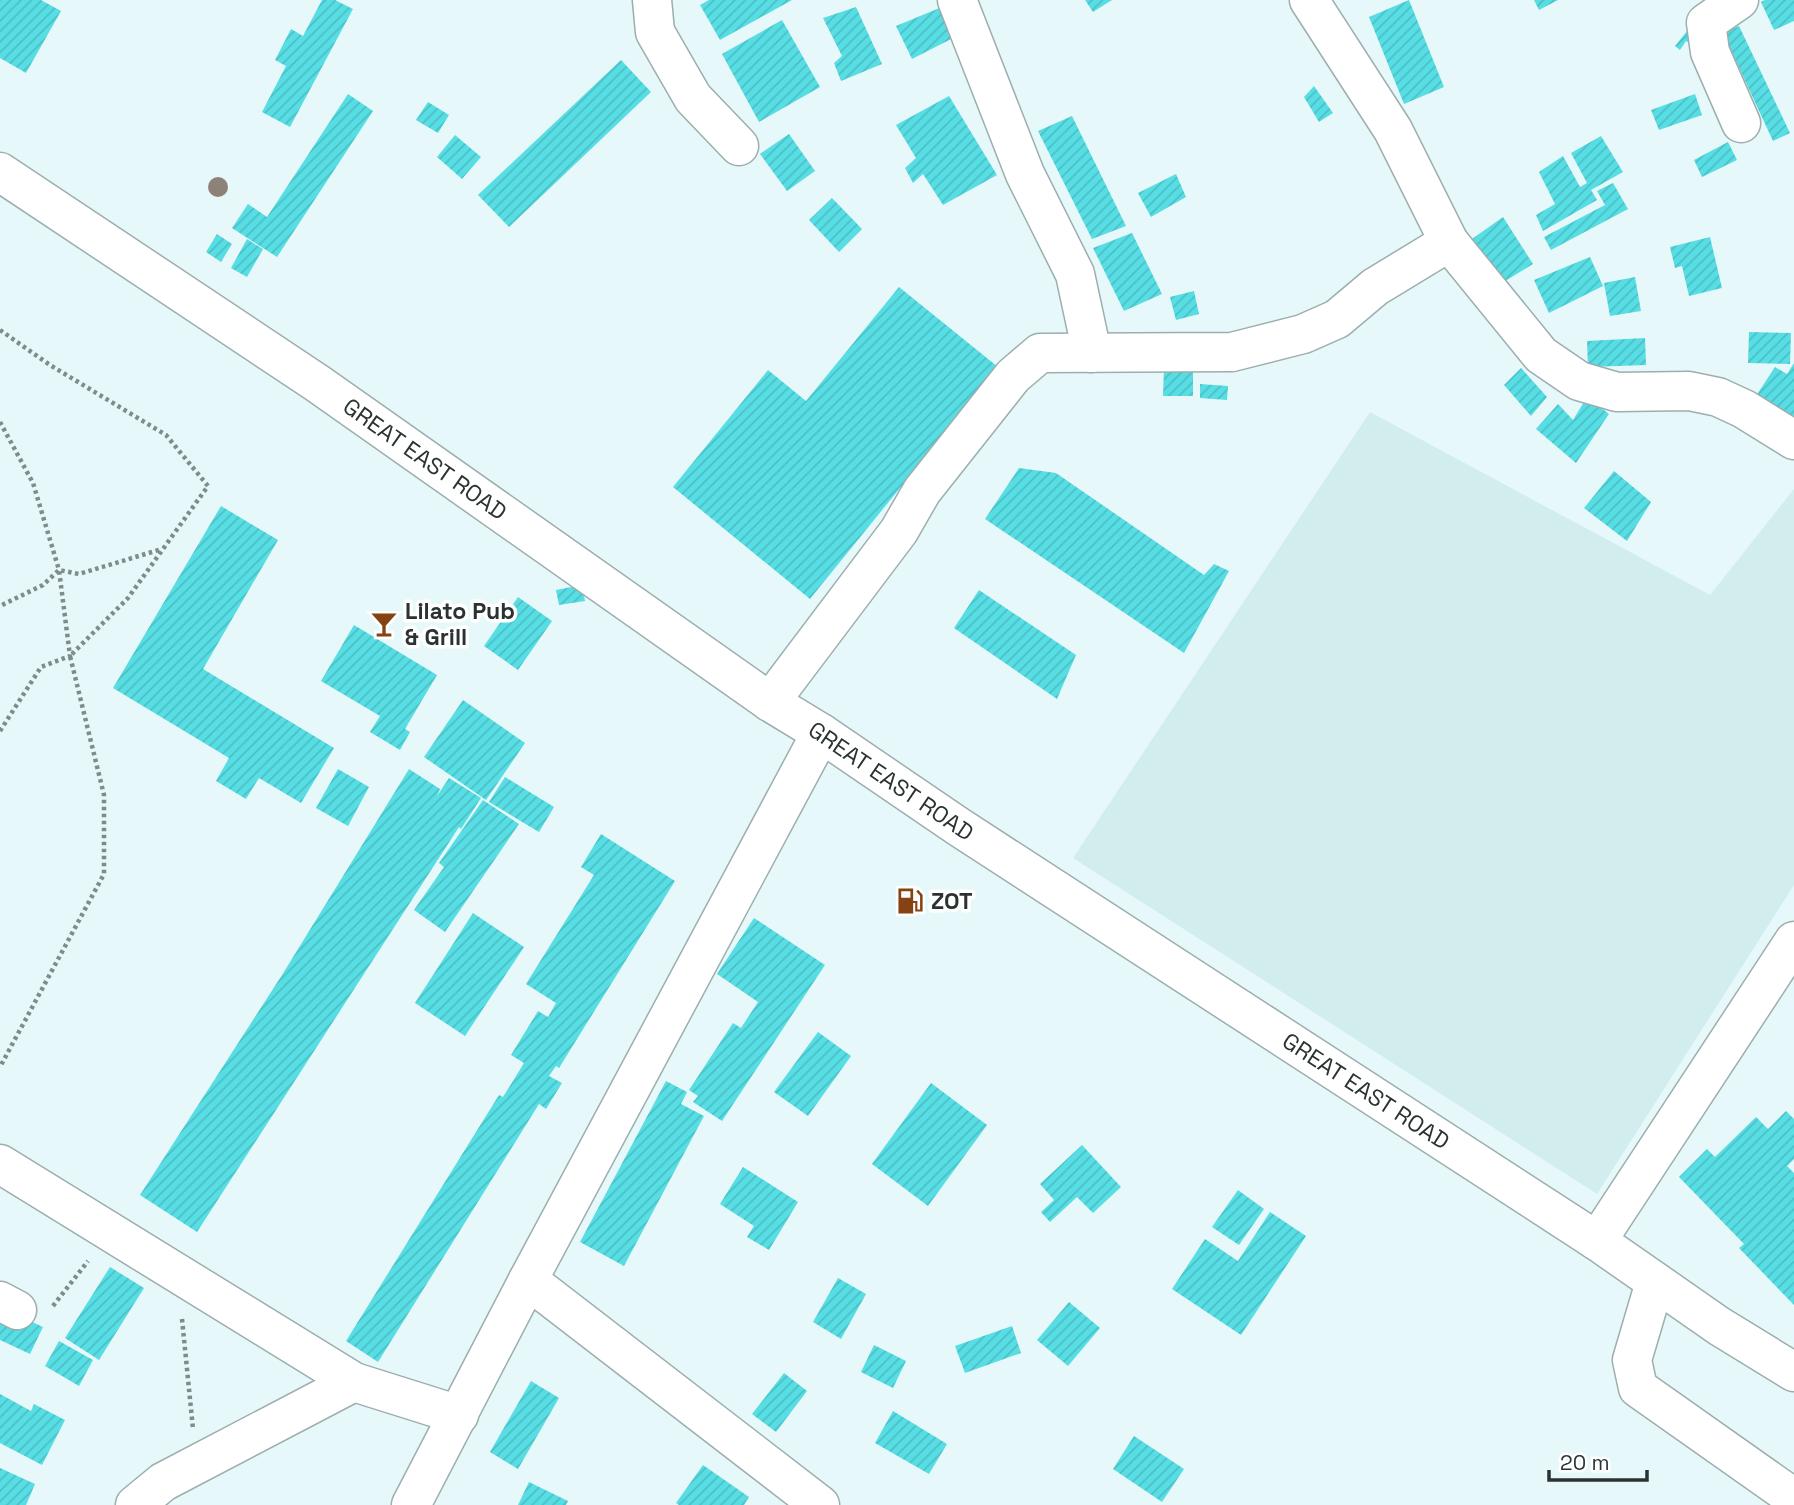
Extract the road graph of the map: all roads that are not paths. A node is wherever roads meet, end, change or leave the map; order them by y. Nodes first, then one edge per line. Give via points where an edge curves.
1 (652, 0) edge
2 (957, 0) edge
3 (1309, 0) edge
4 (1739, 0) edge
5 (1741, 124) dead end
6 (739, 146) dead end
7 (0, 172) edge
8 (1449, 242) junction
9 (1093, 353) junction
10 (1794, 440) edge
11 (770, 702) junction
12 (821, 733) junction
13 (1794, 941) edge
14 (6, 1180) edge
15 (1597, 1241) junction
16 (528, 1280) junction
17 (1655, 1282) junction
18 (1794, 1372) edge
19 (354, 1382) junction
20 (459, 1415) junction
21 (1794, 1498) edge
22 (135, 1505) edge
23 (411, 1505) edge
24 (820, 1505) edge

1 - 6 main road via 654,32 693,98
2 - 9 main road via 1025,174 1074,274
3 - 8 main road via 1393,130
4 - 5 main road via 1706,23 1710,52
7 - 11 main road, GREAT EAST ROAD via 317,383
8 - 9 main road via 1375,287 1337,319 1303,334 1232,352
8 - 10 main road via 1541,355 1579,381 1617,392 1689,391 1718,397
9 - 11 main road via 1040,353 1013,376 922,491 899,531
11 - 12 main road, GREAT EAST ROAD
12 - 15 main road, GREAT EAST ROAD
12 - 16 main road
13 - 15 main road
14 - 19 main road via 106,1230
15 - 17 main road, GREAT EAST ROAD
16 - 20 main road
16 - 24 main road
17 - 18 main road, GREAT EAST ROAD
17 - 21 main road via 1632,1360 1638,1388
19 - 20 main road
19 - 22 main road via 163,1482
20 - 23 main road

